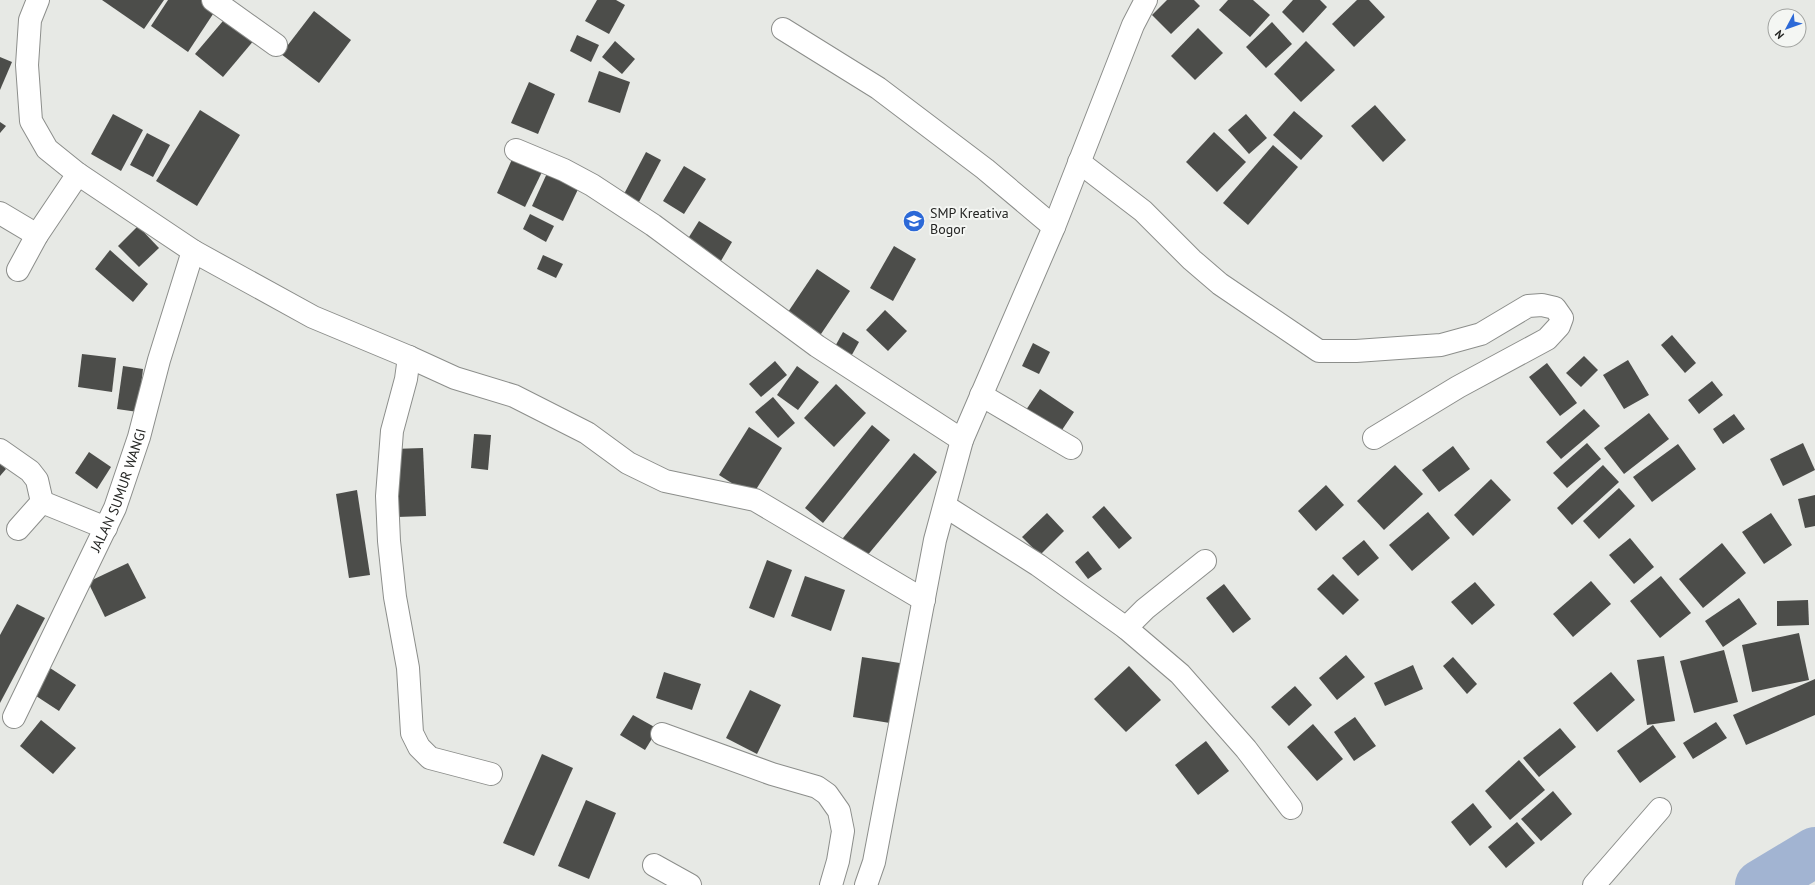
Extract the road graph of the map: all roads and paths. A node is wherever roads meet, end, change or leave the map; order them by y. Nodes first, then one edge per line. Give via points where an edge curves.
1 (38, 0) edge
2 (213, 0) edge
3 (1146, 0) edge
4 (783, 30) dead end
5 (276, 45) dead end
6 (516, 150) dead end
7 (1079, 162) junction
8 (78, 174) junction
9 (0, 214) edge
10 (1054, 227) junction
11 (37, 236) junction
12 (193, 251) junction
13 (18, 270) dead end
14 (409, 356) junction
15 (982, 395) junction
16 (1374, 438) dead end
17 (962, 440) junction
18 (1071, 448) dead end
19 (0, 450) edge
20 (42, 502) junction
21 (945, 506) junction
22 (18, 528) dead end
23 (106, 528) junction
24 (1205, 561) dead end
25 (924, 600) junction
26 (1126, 628) junction
27 (14, 717) dead end
28 (662, 734) dead end
29 (490, 774) dead end
30 (1292, 808) dead end
31 (1660, 809) dead end
32 (654, 865) dead end
33 (833, 884) edge
34 (690, 885) edge
35 (866, 885) edge
36 (1594, 885) edge

1 - 8 street via 30,20 27,65 31,121 47,149
2 - 5 street
3 - 7 street
4 - 10 street via 878,88 985,169
6 - 17 street via 592,185 653,225 817,346
7 - 10 street
7 - 16 street via 1143,211 1220,284 1319,351 1441,345 1481,334 1528,306 1542,305 1555,308 1562,318 1559,326 1547,339 1451,390
8 - 11 street
8 - 12 street
9 - 11 street
10 - 15 street
11 - 13 street
12 - 14 street via 313,317
12 - 23 street, JALAN SUMUR WANGI via 159,360 139,437
14 - 25 street via 455,378 514,396 587,433 628,463 665,481 755,500
14 - 29 street via 406,379 392,431 387,496 395,597 408,668 412,733 419,747 430,758
15 - 17 street
15 - 18 street
17 - 21 street
19 - 20 street via 38,480
20 - 22 street
20 - 23 street
21 - 25 street via 935,540
21 - 26 street via 1038,565
23 - 27 street, JALAN SUMUR WANGI
24 - 26 street via 1145,609
25 - 35 street via 874,862
26 - 30 street via 1185,679 1246,749
28 - 33 street via 772,774 817,787 827,794 839,811 843,830
31 - 36 street
32 - 34 street

